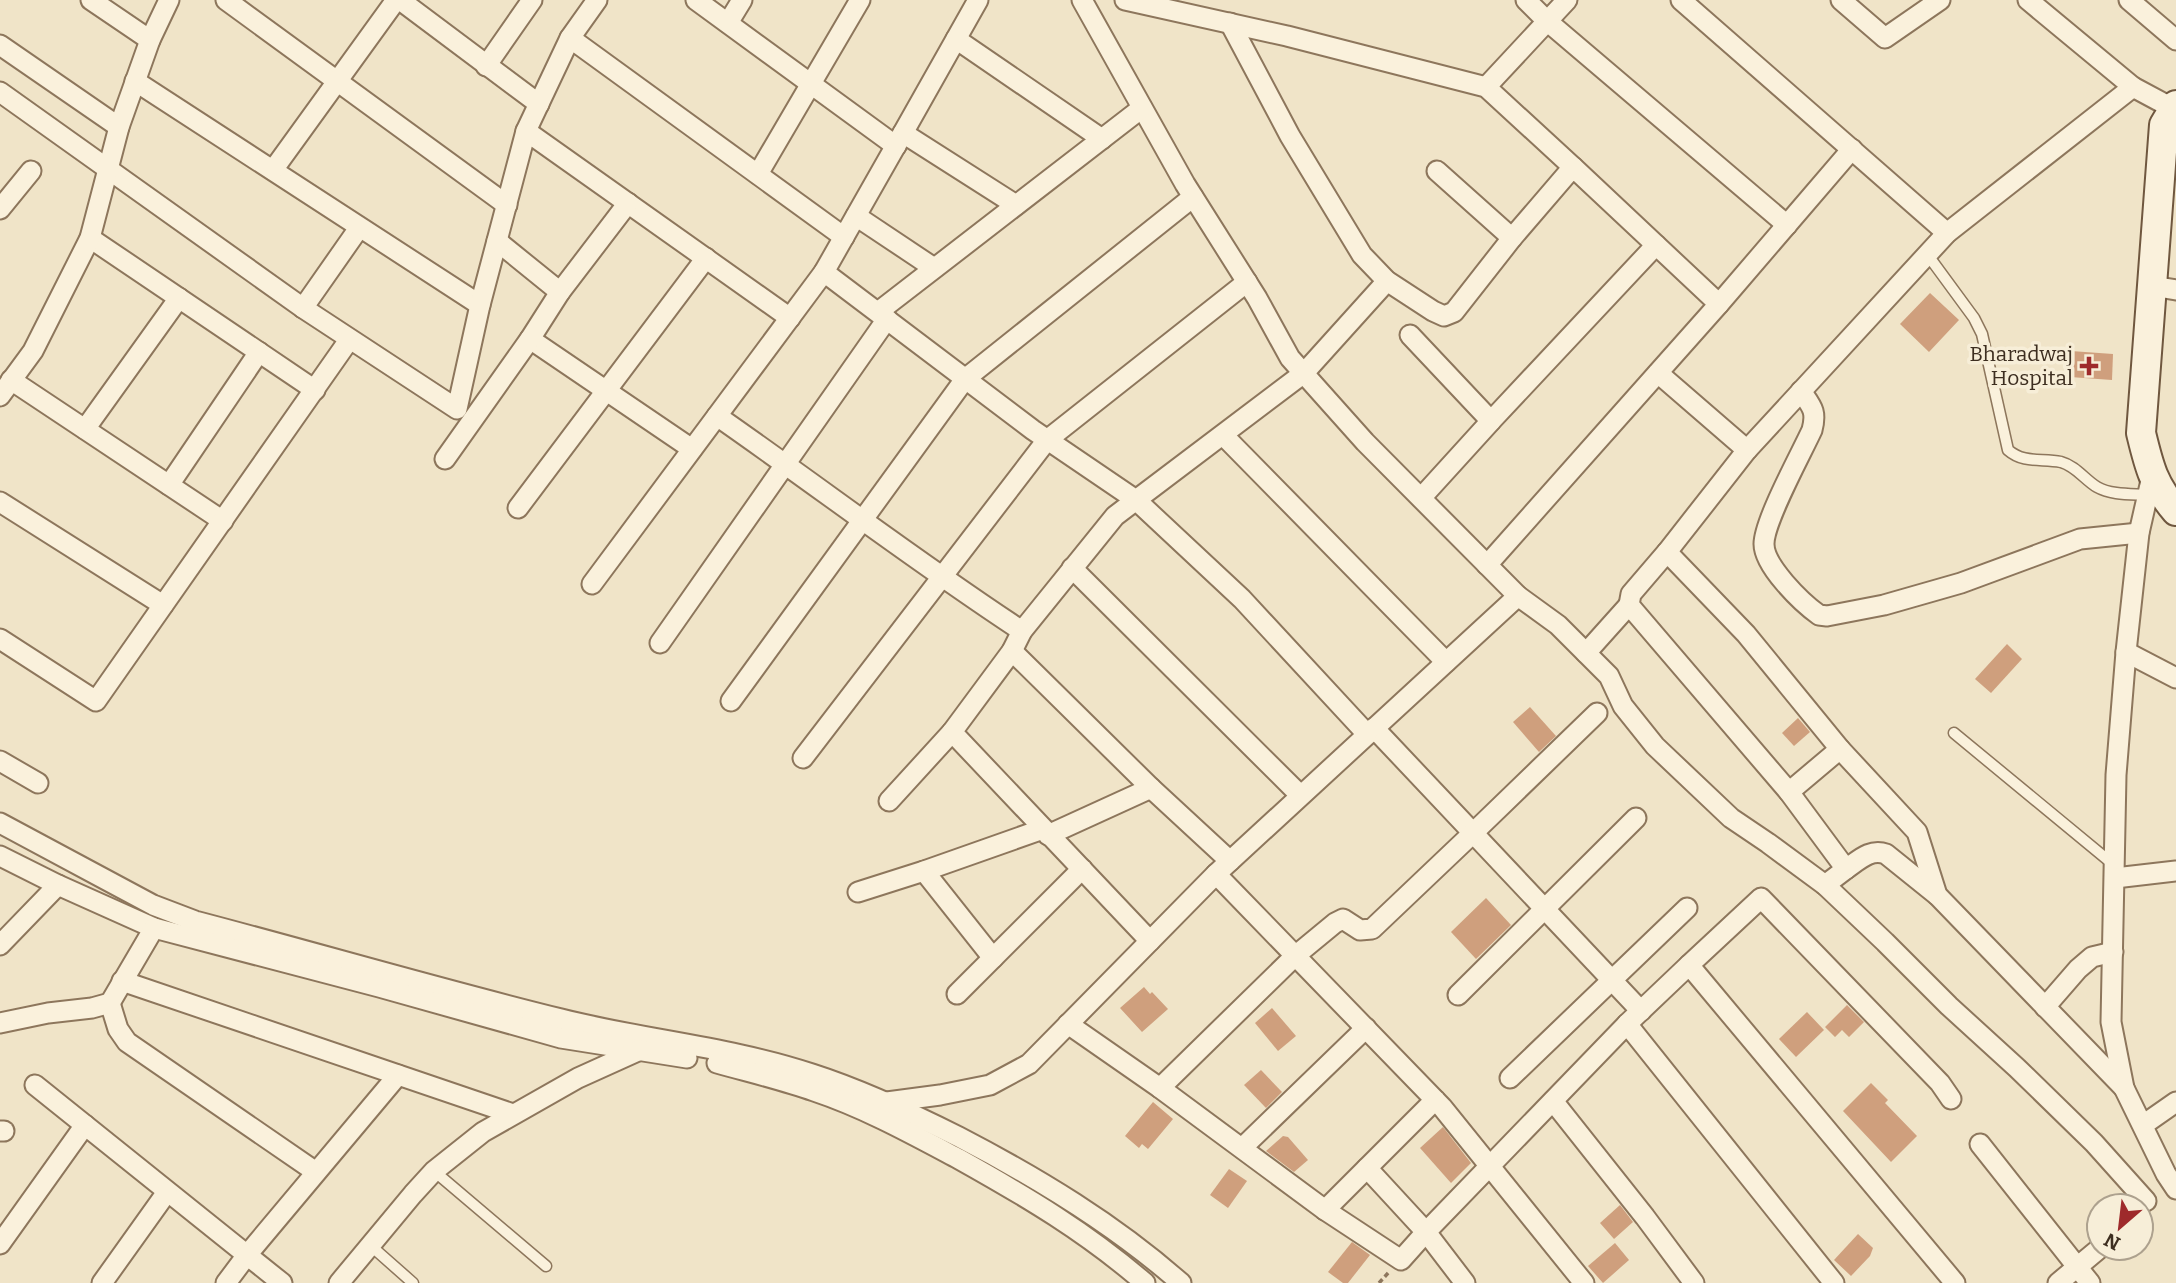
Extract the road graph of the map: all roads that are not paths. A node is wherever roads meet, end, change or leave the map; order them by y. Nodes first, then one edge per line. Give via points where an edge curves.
1 (90, 0) edge
2 (169, 0) edge
3 (226, 0) edge
4 (532, 0) edge
5 (597, 0) edge
6 (696, 0) edge
7 (742, 0) edge
8 (860, 0) edge
9 (978, 0) edge
10 (1082, 0) edge
11 (1125, 0) edge
12 (1526, 0) edge
13 (1567, 0) edge
14 (1681, 0) edge
15 (1842, 0) edge
16 (1940, 0) edge
17 (2028, 0) edge
18 (2129, 0) edge
19 (401, 1) edge
20 (1160, 4) edge
21 (1547, 21) junction
22 (728, 23) junction
23 (1230, 23) junction
24 (570, 38) junction
25 (956, 39) junction
26 (150, 40) junction
27 (2176, 40) edge
28 (0, 45) edge
29 (486, 66) junction
30 (135, 80) junction
31 (338, 82) junction
32 (810, 83) junction
33 (1486, 86) junction
34 (2133, 87) junction
35 (0, 92) edge
36 (539, 104) junction
37 (2175, 107) edge
38 (1142, 108) junction
39 (119, 127) junction
40 (526, 131) junction
41 (900, 139) junction
42 (1102, 139) junction
43 (1852, 149) junction
44 (1573, 167) junction
45 (107, 170) junction
46 (273, 170) junction
47 (31, 171) dead end
48 (1437, 171) dead end
49 (758, 174) junction
50 (1193, 197) junction
51 (628, 202) junction
52 (506, 205) junction
53 (1016, 205) junction
54 (0, 209) edge
55 (856, 216) junction
56 (1787, 225) junction
57 (359, 228) junction
58 (1947, 233) junction
59 (844, 237) junction
60 (90, 238) junction
61 (1512, 238) junction
62 (497, 240) junction
63 (1656, 245) junction
64 (1927, 254) junction
65 (706, 258) junction
66 (934, 268) junction
67 (824, 272) junction
68 (1387, 281) junction
69 (1247, 282) junction
70 (2164, 288) edge
71 (560, 292) junction
72 (179, 298) junction
73 (1719, 304) junction
74 (480, 305) junction
75 (303, 309) junction
76 (883, 316) junction
77 (790, 318) junction
78 (1410, 335) dead end
79 (530, 339) junction
80 (349, 340) junction
81 (259, 352) junction
82 (1304, 373) junction
83 (1658, 373) junction
84 (965, 379) junction
85 (6, 388) edge
86 (315, 390) junction
87 (606, 391) junction
88 (1801, 391) junction
89 (464, 414) junction
90 (717, 416) junction
91 (1491, 421) junction
92 (85, 429) junction
93 (1223, 435) junction
94 (1047, 440) junction
95 (692, 449) junction
96 (1747, 450) junction
97 (445, 459) dead end
98 (786, 464) junction
99 (169, 485) junction
100 (2149, 486) junction
101 (1421, 498) junction
102 (1136, 500) junction
103 (0, 502) edge
104 (518, 508) dead end
105 (2176, 511) edge
106 (223, 521) junction
107 (862, 521) junction
108 (2139, 533) junction
109 (1667, 552) junction
110 (1487, 565) junction
111 (1072, 568) junction
112 (941, 578) junction
113 (592, 584) dead end
114 (1518, 596) junction
115 (1629, 605) junction
116 (163, 606) junction
117 (1022, 632) junction
118 (0, 639) edge
119 (660, 643) dead end
120 (1012, 651) junction
121 (2126, 652) junction
122 (1586, 653) junction
123 (1446, 662) junction
124 (2176, 678) edge
125 (731, 701) dead end
126 (1597, 713) dead end
127 (1371, 731) junction
128 (952, 732) junction
129 (1954, 733) dead end
130 (1840, 749) junction
131 (803, 758) dead end
132 (0, 761) edge
133 (38, 783) dead end
134 (1151, 788) junction
135 (1789, 792) junction
136 (1300, 795) junction
137 (889, 801) dead end
138 (1636, 818) dead end
139 (0, 823) edge
140 (1046, 832) junction
141 (1474, 833) junction
142 (0, 856) edge
143 (1223, 867) junction
144 (1082, 869) junction
145 (1846, 869) junction
146 (924, 871) junction
147 (2176, 871) edge
148 (2115, 872) junction
149 (58, 885) junction
150 (1825, 885) junction
151 (858, 892) dead end
152 (1937, 895) junction
153 (1687, 908) dead end
154 (1546, 910) junction
155 (154, 928) junction
156 (1150, 941) junction
157 (0, 945) edge
158 (2113, 953) junction
159 (1295, 956) junction
160 (993, 958) junction
161 (1689, 965) junction
162 (1612, 980) junction
163 (122, 981) junction
164 (957, 994) dead end
165 (1458, 995) dead end
166 (110, 1003) junction
167 (2045, 1007) junction
168 (1634, 1017) junction
169 (0, 1023) edge
170 (1068, 1024) junction
171 (1366, 1028) junction
172 (642, 1043) junction
173 (398, 1075) junction
174 (1510, 1078) dead end
175 (35, 1085) dead end
176 (1160, 1088) junction
177 (2124, 1088) junction
178 (1951, 1099) dead end
179 (1435, 1100) junction
180 (1553, 1101) junction
181 (2176, 1102) edge
182 (881, 1109) junction
183 (513, 1114) junction
184 (85, 1125) junction
185 (2143, 1125) junction
186 (1980, 1144) dead end
187 (1242, 1149) junction
188 (1490, 1167) junction
189 (1367, 1168) junction
190 (434, 1171) junction
191 (316, 1172) junction
192 (2171, 1181) edge
193 (167, 1192) junction
194 (2134, 1192) edge
195 (2155, 1195) edge
196 (1325, 1210) junction
197 (1426, 1233) junction
198 (0, 1244) edge
199 (370, 1244) junction
200 (247, 1255) junction
201 (2085, 1261) edge
202 (546, 1266) dead end
203 (2078, 1267) junction
204 (102, 1283) edge
205 (226, 1283) edge
206 (282, 1283) edge
207 (339, 1283) edge
208 (413, 1283) edge
209 (1145, 1283) edge
210 (1181, 1283) edge
211 (1465, 1283) edge
212 (1584, 1283) edge
213 (1694, 1283) edge
214 (1835, 1283) edge
215 (1955, 1283) edge
216 (2058, 1283) edge
217 (2090, 1283) edge

1 - 26 street
2 - 26 street
3 - 31 street
4 - 29 street
5 - 24 street
6 - 22 street
7 - 22 street
8 - 32 street
9 - 25 street
10 - 38 street
11 - 20 street
12 - 21 street
13 - 21 street
14 - 43 street
15 - 16 street via 1885,38
17 - 34 street
18 - 27 street
19 - 29 street
19 - 31 street
20 - 23 street
21 - 33 street
21 - 56 street
22 - 32 street
23 - 33 street
23 - 68 street via 1304,160 1362,255
24 - 36 street
24 - 49 street
25 - 41 street
25 - 42 street
26 - 30 street
28 - 39 street
29 - 36 street
30 - 39 street
30 - 46 street
31 - 46 street
31 - 52 street
32 - 41 street
32 - 49 street
33 - 44 street
34 - 37 street
34 - 58 street
35 - 45 street
36 - 40 street
37 - 70 street via 2164,125
38 - 42 street
38 - 50 street
39 - 45 street
40 - 51 street
40 - 52 street
41 - 53 street
41 - 55 street
42 - 53 street
43 - 56 street
43 - 58 street
44 - 61 street
44 - 63 street
45 - 60 street
45 - 75 street
46 - 57 street
47 - 54 street
48 - 61 street
49 - 59 street
50 - 69 street
50 - 84 street
51 - 65 street
51 - 71 street
52 - 62 street
53 - 66 street
55 - 59 street
55 - 66 street
56 - 73 street
57 - 74 street
57 - 75 street
58 - 64 street
59 - 67 street
60 - 72 street
60 - 85 street via 33,351
61 - 68 street via 1454,312 1444,316
62 - 71 street
62 - 74 street
63 - 73 street
63 - 91 street
64 - 88 street
64 - 100 lane via 1982,334 2008,450 2027,460 2062,462 2102,490
65 - 77 street
65 - 87 street
66 - 76 street
67 - 76 street
67 - 77 street
68 - 82 street
69 - 82 street via 1290,358
69 - 94 street
70 - 100 street via 2141,433
71 - 79 street
72 - 81 street
72 - 92 street
73 - 83 street
74 - 89 street
75 - 80 street
76 - 84 street
76 - 98 street
77 - 90 street
78 - 91 street
79 - 87 street
79 - 89 street
80 - 86 street
80 - 89 street
81 - 86 street
81 - 99 street
82 - 93 street
82 - 101 street
83 - 96 street
83 - 110 street
84 - 94 street
84 - 107 street
85 - 92 street
86 - 106 street
87 - 95 street
87 - 104 street
88 - 96 street
88 - 108 street via 1813,408 1812,430 1771,517 1764,543 1778,575 1818,615 1897,601 1961,583 2080,539
89 - 97 street
90 - 95 street
90 - 98 street
91 - 101 street
92 - 99 street
93 - 102 street
93 - 123 street
94 - 102 street
94 - 112 street
95 - 113 street
96 - 109 street
98 - 107 street
98 - 119 street
99 - 106 street
100 - 105 street
100 - 108 street
101 - 110 street
102 - 111 street via 1115,516
102 - 127 street via 1242,599
103 - 116 street
106 - 116 street
107 - 112 street
107 - 125 street
108 - 121 street
109 - 115 street via 1631,594
109 - 130 street via 1746,634
110 - 114 street
111 - 117 street
111 - 136 street
112 - 117 street
112 - 131 street
114 - 122 street via 1559,625
114 - 123 street
115 - 122 street
115 - 135 street
116 - 118 street via 96,701
117 - 120 street
120 - 128 street
120 - 134 street
121 - 124 street
121 - 148 street via 2116,775
122 - 150 street via 1609,676 1623,706 1655,746 1731,818
123 - 127 street
126 - 141 street
127 - 136 street
127 - 141 street
128 - 137 street
128 - 140 street
129 - 148 lane
130 - 135 street
130 - 152 street via 1917,832
132 - 133 street
134 - 140 street
134 - 143 street
135 - 145 street
136 - 143 street
138 - 154 street
139 - 172 street via 169,912
140 - 144 street
140 - 146 street
141 - 154 street
141 - 159 street via 1371,929 1360,930 1343,919
142 - 149 street
143 - 156 street
143 - 159 street
144 - 156 street
144 - 160 street
145 - 150 street
145 - 152 street via 1878,851
146 - 151 street
146 - 160 street
147 - 148 street
148 - 158 street
149 - 155 street
149 - 157 street
150 - 194 street via 2094,1143
152 - 167 street
153 - 162 street
154 - 162 street
154 - 165 street
155 - 163 street
155 - 172 street via 561,1038
156 - 170 street
158 - 167 street via 2092,957
158 - 177 street via 2111,1022
159 - 171 street
159 - 176 street
160 - 164 street
161 - 168 street
161 - 178 street via 1761,898
161 - 215 street
162 - 168 street
162 - 174 street
163 - 166 street
163 - 173 street
166 - 169 street
166 - 191 street via 127,1042
167 - 177 street
168 - 180 street
168 - 214 street
170 - 176 street
170 - 182 street via 1029,1064 989,1086
171 - 179 street
171 - 187 street
172 - 182 street via 761,1060 811,1073
172 - 183 street
173 - 183 street
173 - 191 street
175 - 184 street
176 - 187 street
177 - 185 street
179 - 188 street
179 - 189 street
180 - 188 street
180 - 213 street
181 - 185 street
182 - 209 street via 927,1142 1032,1200 1110,1252
182 - 210 street via 1012,1164 1092,1213
183 - 190 street via 482,1132
184 - 193 street
184 - 198 street
185 - 192 street
186 - 203 street
187 - 196 street
188 - 197 street
188 - 212 street
189 - 196 street
189 - 197 street
190 - 199 street
190 - 202 lane
191 - 200 street
192 - 195 street
193 - 200 street
193 - 204 street
196 - 197 street via 1401,1260
197 - 211 street
199 - 207 street
199 - 208 lane
200 - 205 street
200 - 206 street
201 - 203 street
203 - 216 street
203 - 217 street

